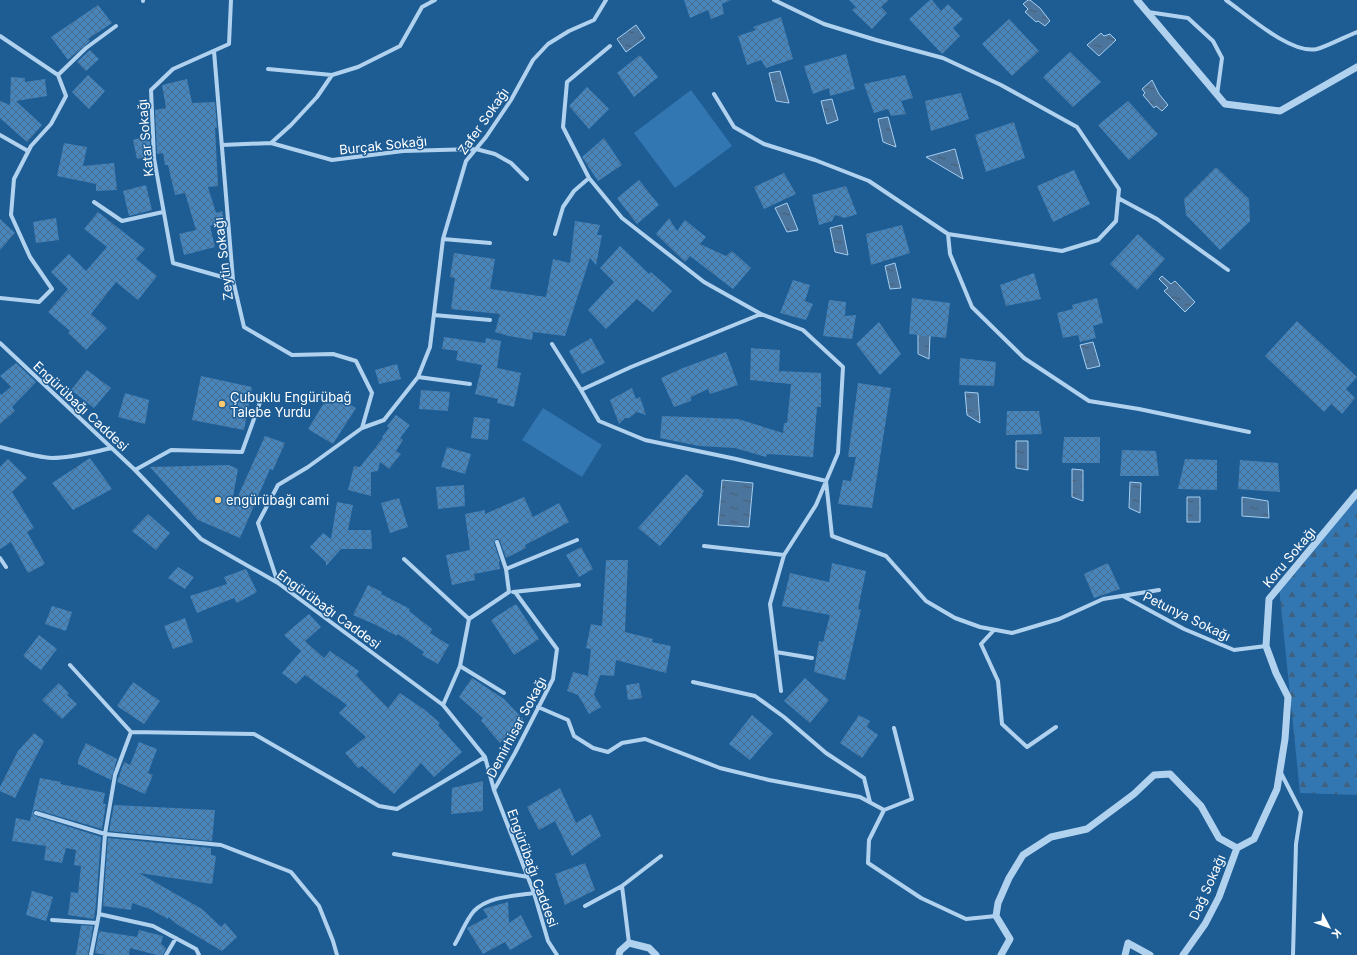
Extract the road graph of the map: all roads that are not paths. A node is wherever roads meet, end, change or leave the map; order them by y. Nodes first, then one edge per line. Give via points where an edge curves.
1 (231, 0) edge
2 (435, 0) edge
3 (606, 0) edge
4 (774, 0) edge
5 (1137, 0) edge
6 (1226, 0) edge
7 (1148, 12) junction
8 (116, 26) dead end
9 (1357, 32) edge
10 (0, 36) edge
11 (610, 46) dead end
12 (214, 51) junction
13 (1357, 67) edge
14 (268, 69) dead end
15 (58, 75) junction
16 (332, 75) junction
17 (714, 94) dead end
18 (1217, 96) junction
19 (0, 135) edge
20 (271, 143) junction
21 (222, 145) junction
22 (476, 148) junction
23 (28, 151) junction
24 (589, 178) junction
25 (527, 179) dead end
26 (1118, 198) junction
27 (94, 202) dead end
28 (163, 212) junction
29 (555, 234) dead end
30 (948, 234) junction
31 (444, 240) junction
32 (490, 243) dead end
33 (1228, 270) dead end
34 (233, 280) junction
35 (0, 298) edge
36 (762, 314) junction
37 (434, 315) junction
38 (490, 320) dead end
39 (0, 342) edge
40 (552, 344) dead end
41 (418, 377) junction
42 (470, 384) dead end
43 (581, 390) junction
44 (263, 394) dead end
45 (362, 428) junction
46 (1249, 432) dead end
47 (0, 447) edge
48 (112, 448) junction
49 (135, 470) junction
50 (826, 481) junction
51 (1357, 493) edge
52 (577, 540) dead end
53 (496, 542) dead end
54 (704, 546) dead end
55 (784, 555) junction
56 (0, 558) edge
57 (404, 559) dead end
58 (6, 567) dead end
59 (506, 569) junction
60 (278, 583) junction
61 (578, 585) dead end
62 (1158, 590) dead end
63 (509, 592) junction
64 (515, 592) junction
65 (1123, 596) junction
66 (469, 619) junction
67 (994, 630) junction
68 (1266, 646) junction
69 (776, 652) junction
70 (812, 658) dead end
71 (70, 665) dead end
72 (460, 666) junction
73 (693, 682) dead end
74 (781, 691) dead end
75 (504, 693) dead end
76 (443, 705) junction
77 (538, 707) junction
78 (1056, 727) dead end
79 (894, 728) dead end
80 (130, 732) junction
81 (485, 757) junction
82 (1280, 771) junction
83 (494, 790) junction
84 (870, 802) junction
85 (884, 810) junction
86 (36, 812) dead end
87 (105, 834) junction
88 (1237, 848) junction
89 (394, 854) dead end
90 (661, 856) dead end
91 (528, 877) junction
92 (622, 886) junction
93 (534, 893) junction
94 (585, 906) dead end
95 (99, 914) junction
96 (996, 916) junction
97 (52, 920) dead end
98 (97, 923) junction
99 (176, 938) junction
100 (454, 944) dead end
101 (629, 944) junction
102 (91, 955) edge
103 (166, 955) edge
104 (199, 955) edge
105 (337, 955) edge
106 (557, 955) edge
107 (619, 955) edge
108 (656, 955) edge
109 (1001, 955) edge
110 (1125, 955) edge
111 (1150, 955) edge
112 (1183, 955) edge
113 (1293, 955) edge

1 - 12 street, Katar Sokağı via 229,44
2 - 16 street via 422,8 400,46 358,67
3 - 22 street, Zafer Sokağı via 594,20 548,44 533,60 511,100
4 - 26 street via 824,24 943,58 1001,85 1077,127 1119,189
5 - 7 street
6 - 9 street via 1269,33 1298,47 1316,49
7 - 18 street
7 - 18 street via 1188,18 1213,41 1222,58
8 - 15 street via 86,48
10 - 15 street
11 - 24 street via 567,82 563,127
12 - 21 street, Zeytin Sokağı
12 - 28 street, Katar Sokağı via 173,69 151,90 154,158
13 - 18 street via 1280,111 1225,104
14 - 16 street
15 - 23 street via 66,96 51,124
16 - 20 street via 317,97
17 - 30 street via 734,127 764,144 869,181
19 - 23 street
20 - 21 street
20 - 22 street, Burçak Sokağı via 332,160 403,151
21 - 34 street, Zeytin Sokağı
22 - 25 street via 511,163
22 - 31 street, Zafer Sokağı via 466,161
23 - 35 street via 14,179 11,215 30,257 52,289 39,302
24 - 29 street via 574,191 562,207
24 - 36 street via 622,218 704,282
26 - 30 street via 1116,221 1098,240 1062,250
26 - 33 street via 1157,219
27 - 28 street via 122,221
28 - 34 street, Katar Sokağı via 173,263
30 - 46 street via 950,254 972,307 1024,358 1089,401
31 - 32 street
31 - 37 street, Zafer Sokağı
34 - 45 street, Zeytin Sokağı via 244,327 292,355 333,354 356,361 372,393
36 - 43 street
36 - 50 street via 803,330 843,366 838,453
37 - 38 street
37 - 41 street, Zafer Sokağı via 430,347
39 - 48 street, Engürübağı Caddesi
40 - 43 street
41 - 42 street
41 - 45 street, Zafer Sokağı via 384,420
43 - 50 street via 599,421 645,440
44 - 49 street via 242,452 171,450
45 - 60 street via 278,485 258,523
47 - 48 street via 52,458
48 - 49 street, Engürübağı Caddesi
49 - 60 street, Engürübağı Caddesi via 201,539
50 - 55 street via 816,505
50 - 67 street via 832,536 886,556 926,601 955,618
51 - 68 street, Koru Sokağı via 1269,600
52 - 59 street
53 - 59 street
54 - 55 street
55 - 69 street via 770,604
56 - 58 street
57 - 66 street
59 - 63 street
60 - 76 street, Engürübağı Caddesi
61 - 64 street
62 - 65 street
63 - 64 street
63 - 66 street
64 - 77 street, Demirhisar Sokağı via 558,649 553,679
65 - 67 street via 1103,600 1012,633
65 - 68 street, Petunya Sokağı via 1184,629 1234,650
66 - 72 street
67 - 78 street via 981,644 998,681 1002,724 1027,748
68 - 82 street via 1288,697
69 - 70 street
69 - 74 street
71 - 80 street
72 - 75 street
72 - 76 street
73 - 84 street via 755,696 826,753 864,778
76 - 81 street, Engürübağı Caddesi
77 - 83 street, Demirhisar Sokağı
77 - 84 street via 568,720 574,736 593,748 608,752 622,743 645,739 720,768 860,797
79 - 85 street via 912,799
80 - 81 street via 254,734 379,806 397,809
80 - 87 street via 115,775
81 - 83 street, Engürübağı Caddesi
82 - 88 street via 1277,789 1254,839
82 - 113 street via 1301,812 1296,844
83 - 91 street, Engürübağı Caddesi
84 - 85 street
85 - 96 street via 869,840 868,863 921,898 966,919
86 - 87 street
87 - 95 street
87 - 105 street via 221,845 291,872 319,906
88 - 96 street via 1219,838 1201,806 1170,774 1154,775 1134,794 1087,829 1051,837 1024,855 1009,878 998,903
88 - 112 street, Dağ Sokağı via 1219,897
89 - 91 street
90 - 92 street
91 - 93 street, Engürübağı Caddesi
92 - 94 street
92 - 101 street
93 - 100 street via 502,897 482,905 473,912
93 - 106 street, Engürübağı Caddesi via 548,941
95 - 98 street
95 - 99 street via 153,926
96 - 109 street via 1010,939
97 - 98 street
98 - 102 street
99 - 103 street
99 - 104 street via 196,949
101 - 107 street
101 - 108 street via 649,948
110 - 111 street via 1128,943

